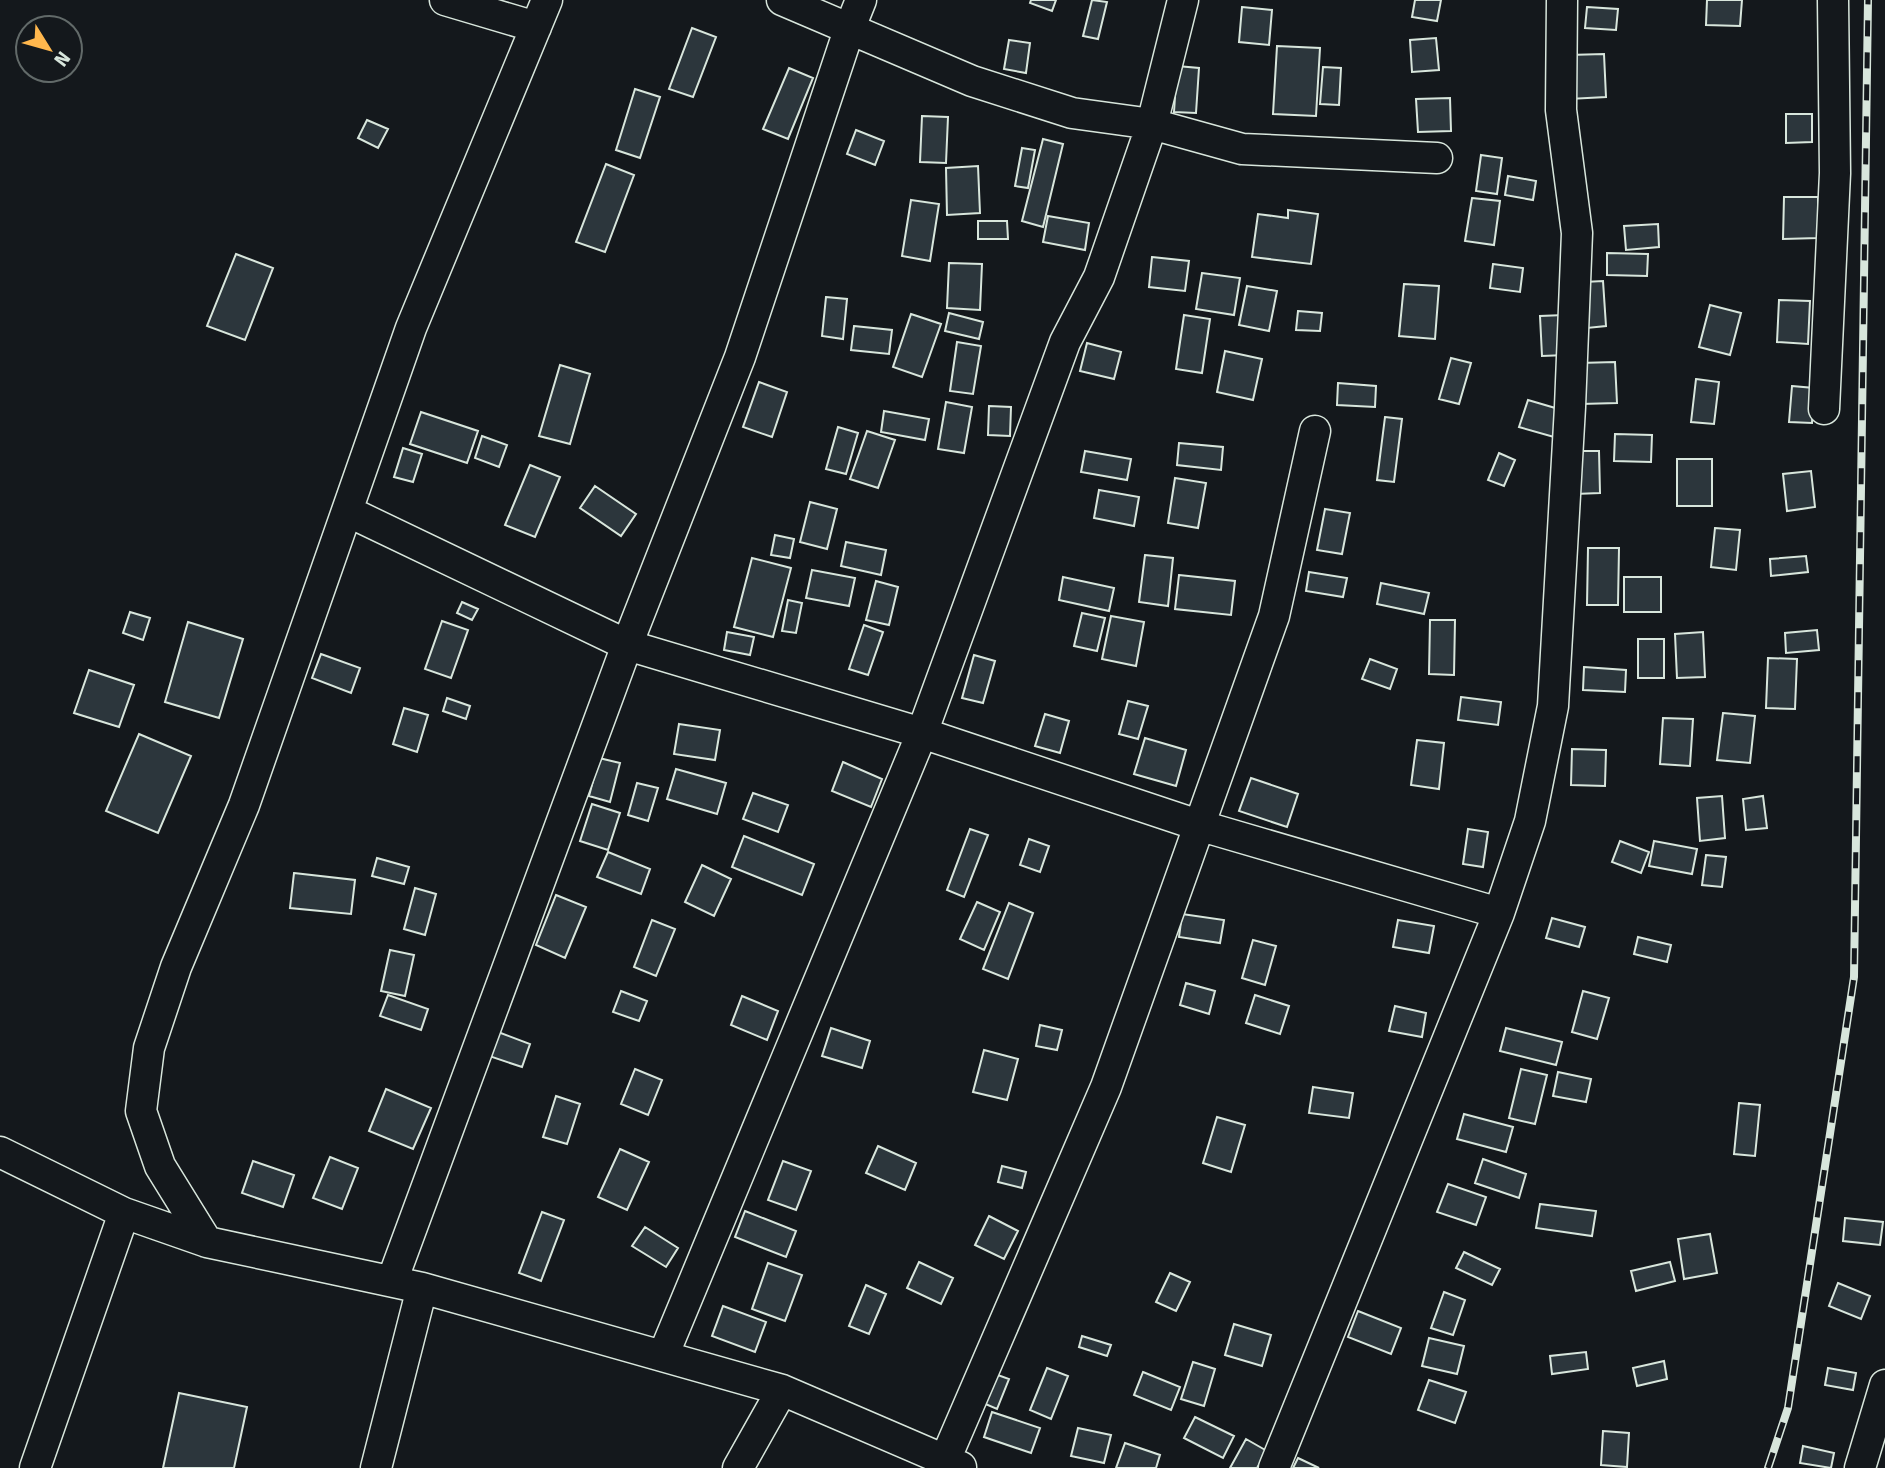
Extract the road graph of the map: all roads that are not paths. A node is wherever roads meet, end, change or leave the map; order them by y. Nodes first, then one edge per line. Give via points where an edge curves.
1 (445, 0) edge
2 (547, 0) edge
3 (782, 0) edge
4 (861, 0) edge
5 (1183, 0) edge
6 (1562, 0) edge
7 (1833, 0) edge
8 (536, 27) junction
9 (849, 30) junction
10 (1152, 124) junction
11 (1437, 158) dead end
12 (1824, 409) dead end
13 (1315, 431) dead end
14 (347, 511) junction
15 (627, 645) junction
16 (922, 733) junction
17 (1198, 825) junction
18 (1499, 913) junction
19 (0, 1152) edge
20 (124, 1213) junction
21 (207, 1242) junction
22 (392, 1281) junction
23 (422, 1287) junction
24 (663, 1356) junction
25 (1885, 1385) edge
26 (782, 1390) junction
27 (954, 1464) edge
28 (35, 1468) edge
29 (376, 1468) edge
30 (738, 1468) edge
31 (1274, 1468) edge
32 (1860, 1468) edge

1 - 8 street
2 - 8 street
3 - 9 street
4 - 9 street
5 - 10 street
6 - 18 street via 1561,110 1577,233 1553,706 1530,821
7 - 12 street via 1835,173
8 - 14 street via 411,328
9 - 10 street via 972,81 1072,113
9 - 15 street via 740,357
10 - 11 street via 1242,149
10 - 16 street via 1099,277 1065,342
13 - 17 street via 1274,616
14 - 15 street
14 - 21 street via 244,805 176,967 149,1048 141,1111 160,1166
15 - 16 street
15 - 22 street
16 - 17 street
16 - 24 street
17 - 18 street
17 - 27 street via 1106,1087
18 - 31 street
19 - 20 street
20 - 21 street
20 - 28 street
21 - 22 street
22 - 23 street
23 - 24 street
23 - 29 street
24 - 26 street
25 - 32 street
26 - 27 street
26 - 30 street

